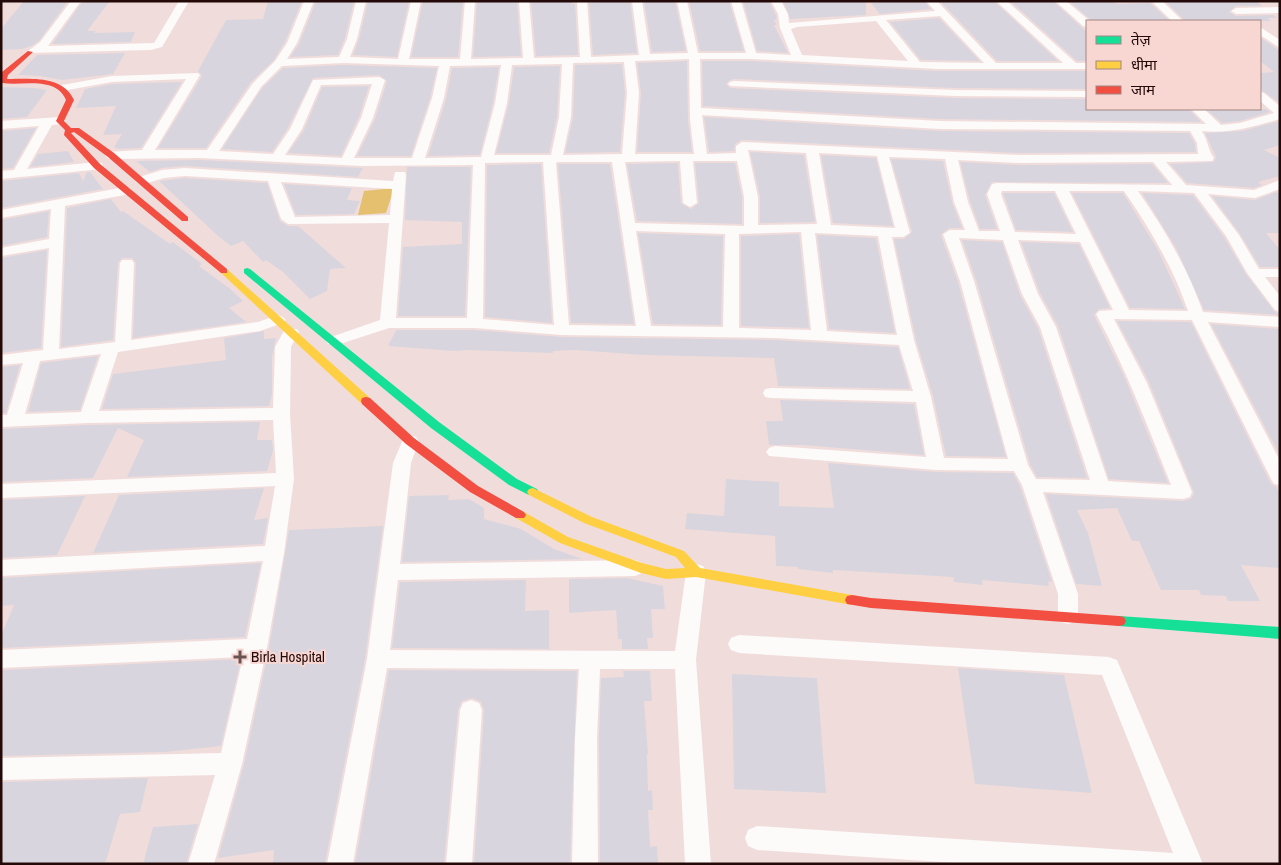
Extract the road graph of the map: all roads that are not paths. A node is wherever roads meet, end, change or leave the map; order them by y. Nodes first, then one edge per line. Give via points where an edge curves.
1 (76, 1) edge
2 (184, 1) edge
3 (308, 1) edge
4 (361, 1) edge
5 (416, 1) edge
6 (470, 1) edge
7 (524, 1) edge
8 (582, 1) edge
9 (637, 1) edge
10 (682, 1) edge
11 (736, 1) edge
12 (776, 1) edge
13 (931, 1) edge
14 (1001, 1) edge
15 (1060, 1) edge
16 (1156, 1) edge
17 (1280, 10) edge
18 (944, 13) junction
19 (879, 18) junction
20 (1177, 20) edge
21 (1248, 20) edge
22 (1086, 23) edge
23 (785, 28) junction
24 (1261, 30) edge
25 (1280, 30) edge
26 (1261, 31) edge
27 (1280, 45) edge
28 (33, 50) junction
29 (11, 52) dead end
30 (694, 56) junction
31 (752, 56) junction
32 (646, 58) junction
33 (629, 59) junction
34 (798, 59) junction
35 (343, 60) junction
36 (507, 60) junction
37 (529, 60) junction
38 (568, 60) junction
39 (586, 60) junction
40 (465, 61) junction
41 (445, 62) junction
42 (279, 63) junction
43 (403, 63) junction
44 (916, 64) junction
45 (990, 66) junction
46 (1074, 66) junction
47 (1086, 66) edge
48 (734, 84) dead end
49 (62, 88) junction
50 (1004, 93) junction
51 (1086, 94) edge
52 (1261, 96) edge
53 (1198, 110) edge
54 (697, 112) junction
55 (1280, 113) edge
56 (47, 123) junction
57 (1, 125) edge
58 (65, 126) junction
59 (1194, 127) junction
60 (1218, 130) junction
61 (812, 149) junction
62 (147, 152) junction
63 (882, 153) junction
64 (211, 154) junction
65 (111, 155) junction
66 (951, 156) junction
67 (686, 157) junction
68 (742, 157) junction
69 (277, 158) junction
70 (623, 158) junction
71 (700, 158) junction
72 (553, 159) junction
73 (1157, 159) junction
74 (483, 160) junction
75 (346, 162) junction
76 (402, 162) junction
77 (417, 162) junction
78 (97, 166) junction
79 (1025, 172) junction
80 (18, 174) junction
81 (1, 175) edge
82 (273, 178) junction
83 (141, 181) junction
84 (1280, 184) edge
85 (398, 185) junction
86 (1060, 187) junction
87 (1128, 187) junction
88 (1182, 189) junction
89 (125, 190) junction
90 (1198, 190) junction
91 (690, 203) dead end
92 (58, 204) junction
93 (1, 214) edge
94 (397, 219) junction
95 (630, 227) junction
96 (751, 228) junction
97 (807, 228) junction
98 (197, 229) dead end
99 (825, 229) junction
100 (732, 230) junction
101 (884, 233) junction
102 (973, 234) junction
103 (1011, 236) junction
104 (1086, 238) junction
105 (56, 242) junction
106 (1, 252) edge
107 (127, 263) dead end
108 (238, 264) dead end
109 (1254, 273) junction
110 (1280, 273) edge
111 (1280, 307) edge
112 (1123, 314) junction
113 (1197, 316) junction
114 (1280, 322) edge
115 (388, 323) junction
116 (475, 323) junction
117 (284, 326) junction
118 (562, 330) junction
119 (644, 330) junction
120 (731, 333) junction
121 (820, 336) junction
122 (906, 340) junction
123 (334, 341) junction
124 (117, 346) junction
125 (51, 354) junction
126 (33, 356) junction
127 (1, 360) edge
128 (771, 393) dead end
129 (923, 397) junction
130 (281, 414) junction
131 (88, 417) junction
132 (8, 421) edge
133 (410, 441) junction
134 (776, 452) dead end
135 (936, 464) junction
136 (1019, 465) junction
137 (285, 479) junction
138 (1280, 479) edge
139 (1031, 485) junction
140 (1101, 487) junction
141 (1, 490) edge
142 (274, 553) junction
143 (1, 568) edge
144 (641, 568) junction
145 (388, 572) junction
146 (696, 572) junction
147 (1068, 616) junction
148 (1280, 632) edge
149 (739, 644) dead end
150 (256, 648) junction
151 (1, 659) edge
152 (378, 659) junction
153 (685, 660) junction
154 (590, 661) junction
155 (471, 710) dead end
156 (230, 764) junction
157 (1, 769) edge
158 (757, 838) dead end
159 (201, 864) edge
160 (340, 864) edge
161 (459, 864) edge
162 (585, 864) edge
163 (698, 864) edge
164 (1170, 864) edge
165 (1190, 864) edge

1 - 28 street via 44,44
2 - 28 street via 158,45
3 - 42 street via 292,43
4 - 35 street
5 - 43 street
6 - 40 street
7 - 37 street
8 - 39 street
9 - 32 street
10 - 30 street
11 - 31 street
12 - 23 street via 783,14
13 - 18 street
14 - 46 street
15 - 22 street
16 - 20 street
17 - 21 street via 1233,8
18 - 19 street
18 - 45 street
19 - 23 street via 795,24
19 - 44 street
23 - 34 street
24 - 25 street
26 - 27 street
28 - 29 street
28 - 49 street via 5,74 5,80
30 - 31 street
30 - 32 street
30 - 54 street
31 - 34 street
32 - 33 street
33 - 39 street
33 - 70 street via 633,93
34 - 44 street
35 - 42 street
35 - 43 street
36 - 37 street
36 - 40 street
36 - 74 street via 501,103
37 - 38 street
38 - 39 street
38 - 72 street via 565,117
40 - 41 street
41 - 43 street
41 - 77 street via 438,98
42 - 64 street via 257,85
44 - 45 street
45 - 46 street
45 - 50 street
46 - 47 street
48 - 50 street
49 - 58 street via 70,97
49 - 62 street via 112,79 194,75
50 - 51 street
52 - 55 street
53 - 60 street
54 - 59 street via 940,125
54 - 71 street
55 - 60 street
56 - 57 street
56 - 58 street
56 - 80 street
58 - 65 street
58 - 78 street via 67,133
59 - 60 street
59 - 73 street via 1208,158
61 - 63 street
61 - 68 street via 742,146
61 - 99 street
62 - 64 street
62 - 65 street
63 - 66 street
63 - 101 street via 903,233
64 - 69 street
65 - 83 street
66 - 79 street
66 - 102 street via 961,202
67 - 70 street
67 - 71 street
67 - 91 street
68 - 71 street
68 - 96 street via 751,197
69 - 75 street
69 - 75 street via 296,129 317,82 379,80 367,118
70 - 72 street
70 - 95 street
72 - 74 street
72 - 118 street
73 - 79 street
73 - 88 street
74 - 77 street
74 - 116 street
75 - 76 street
76 - 77 street
76 - 85 street
78 - 80 street
78 - 89 street
79 - 86 street
79 - 103 street via 998,187 994,194
80 - 81 street
82 - 83 street via 171,172
82 - 85 street
82 - 94 street via 288,219 293,221
83 - 98 street
84 - 90 street via 1255,194
85 - 94 street
86 - 87 street
86 - 104 street
87 - 88 street
87 - 113 street via 1159,231 1187,287
88 - 90 street
89 - 92 street
89 - 117 street via 229,275
90 - 109 street via 1232,235
92 - 93 street
92 - 105 street
94 - 115 street
95 - 100 street
95 - 119 street
96 - 97 street
96 - 100 street
97 - 99 street
97 - 121 street
99 - 101 street
100 - 120 street
101 - 122 street
102 - 103 street
102 - 136 street via 950,234 967,281
103 - 104 street
103 - 140 street via 1030,294 1048,327
104 - 112 street
105 - 106 street
105 - 125 street
107 - 124 street
108 - 123 street
109 - 110 street
109 - 111 street
112 - 113 street
112 - 140 street via 1104,314 1140,383 1183,492
113 - 114 street
113 - 138 street
115 - 116 street
115 - 123 street
116 - 118 street
117 - 124 street via 260,326
117 - 130 street
117 - 133 street
118 - 119 street
119 - 120 street
120 - 121 street
121 - 122 street
122 - 129 street
123 - 146 street via 435,425 513,482 588,520 680,554
124 - 125 street
124 - 131 street
125 - 126 street
126 - 127 street
126 - 132 street
128 - 129 street
129 - 135 street
130 - 131 street
130 - 137 street
131 - 132 street
133 - 144 street via 474,489 516,514 564,540
133 - 145 street via 402,463
134 - 135 street
135 - 136 street
136 - 139 street
137 - 141 street
137 - 142 street
139 - 140 street
139 - 147 street via 1068,594
142 - 143 street
142 - 150 street
144 - 145 street
144 - 146 street via 666,574
145 - 152 street
146 - 147 street via 871,603
146 - 153 street
147 - 148 street
149 - 165 street via 1109,666
150 - 151 street
150 - 156 street
152 - 154 street
152 - 160 street
153 - 154 street
153 - 163 street
154 - 162 street
155 - 161 street
156 - 157 street
156 - 159 street
158 - 164 street

